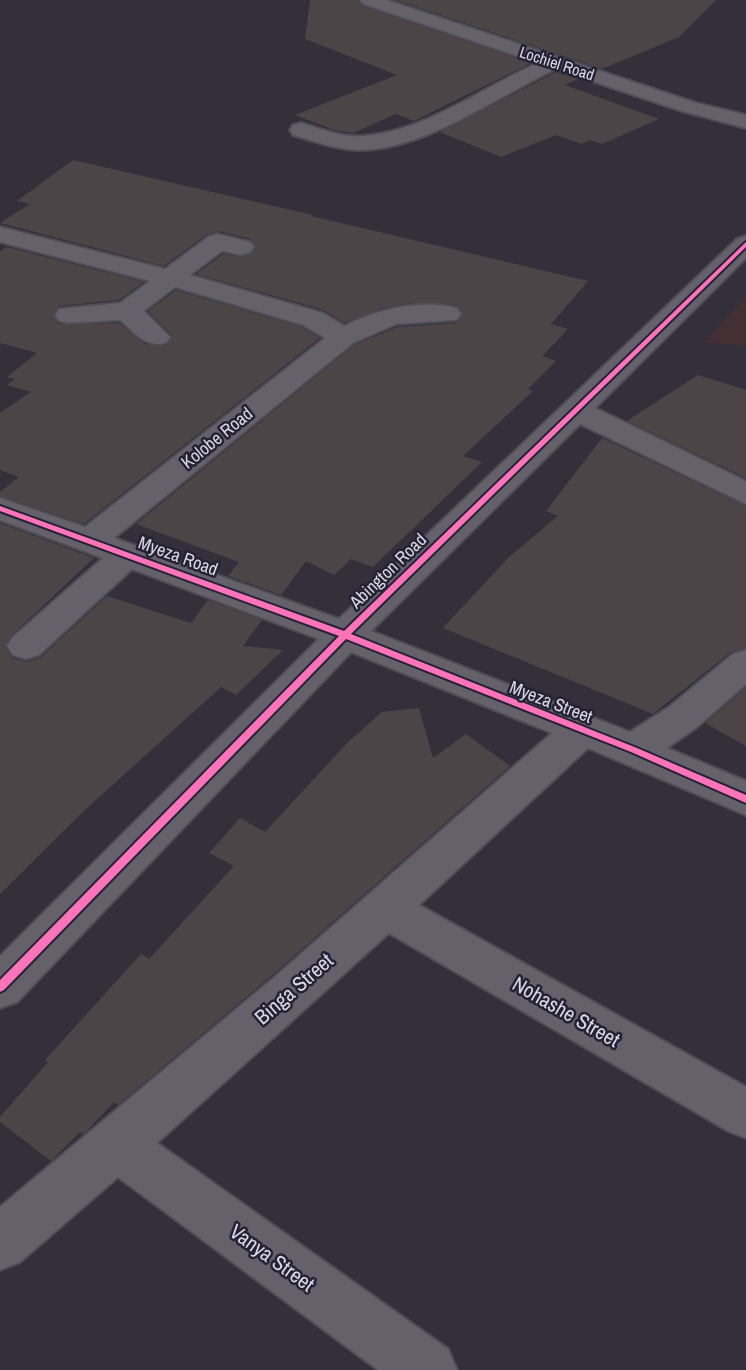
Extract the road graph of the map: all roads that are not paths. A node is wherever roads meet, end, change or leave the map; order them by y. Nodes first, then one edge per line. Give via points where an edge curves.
1 (369, 0) edge
2 (556, 62) junction
3 (746, 122) edge
4 (301, 130) dead end
5 (2, 236) edge
6 (220, 242) dead end
7 (746, 244) edge
8 (172, 278) junction
9 (127, 311) junction
10 (447, 314) dead end
11 (69, 315) dead end
12 (156, 337) dead end
13 (343, 337) junction
14 (575, 409) junction
15 (746, 494) edge
16 (0, 508) edge
17 (90, 540) junction
18 (127, 555) junction
19 (345, 635) junction
20 (26, 646) dead end
21 (746, 663) edge
22 (582, 730) junction
23 (634, 750) junction
24 (746, 799) edge
25 (386, 909) junction
26 (0, 987) edge
27 (746, 1114) edge
28 (117, 1145) junction
29 (0, 1242) edge
30 (427, 1370) edge

1 - 2 street, Lochiel Road
2 - 3 street, Lochiel Road
2 - 4 street via 441,118 379,141 342,142
5 - 8 street
6 - 8 street
7 - 14 street, Abington Road
8 - 9 street
8 - 13 street via 313,318
9 - 11 street
9 - 12 street
10 - 13 street, Kolobe Road via 396,313
13 - 17 street, Kolobe Road
14 - 15 street
14 - 19 street, Abington Road
16 - 17 street, Myeza Road
17 - 18 street, Myeza Road
18 - 19 street, Myeza Road
18 - 20 street, Myeza Road
19 - 22 street, Myeza Street
19 - 26 street, Abington Road
21 - 23 street via 683,717
22 - 23 street, Myeza Street
22 - 25 street, Binga Street
23 - 24 street, Myeza Street
25 - 27 street, Nohashe Street
25 - 28 street, Binga Street
28 - 29 street, Binga Street
28 - 30 street, Vanya Street

